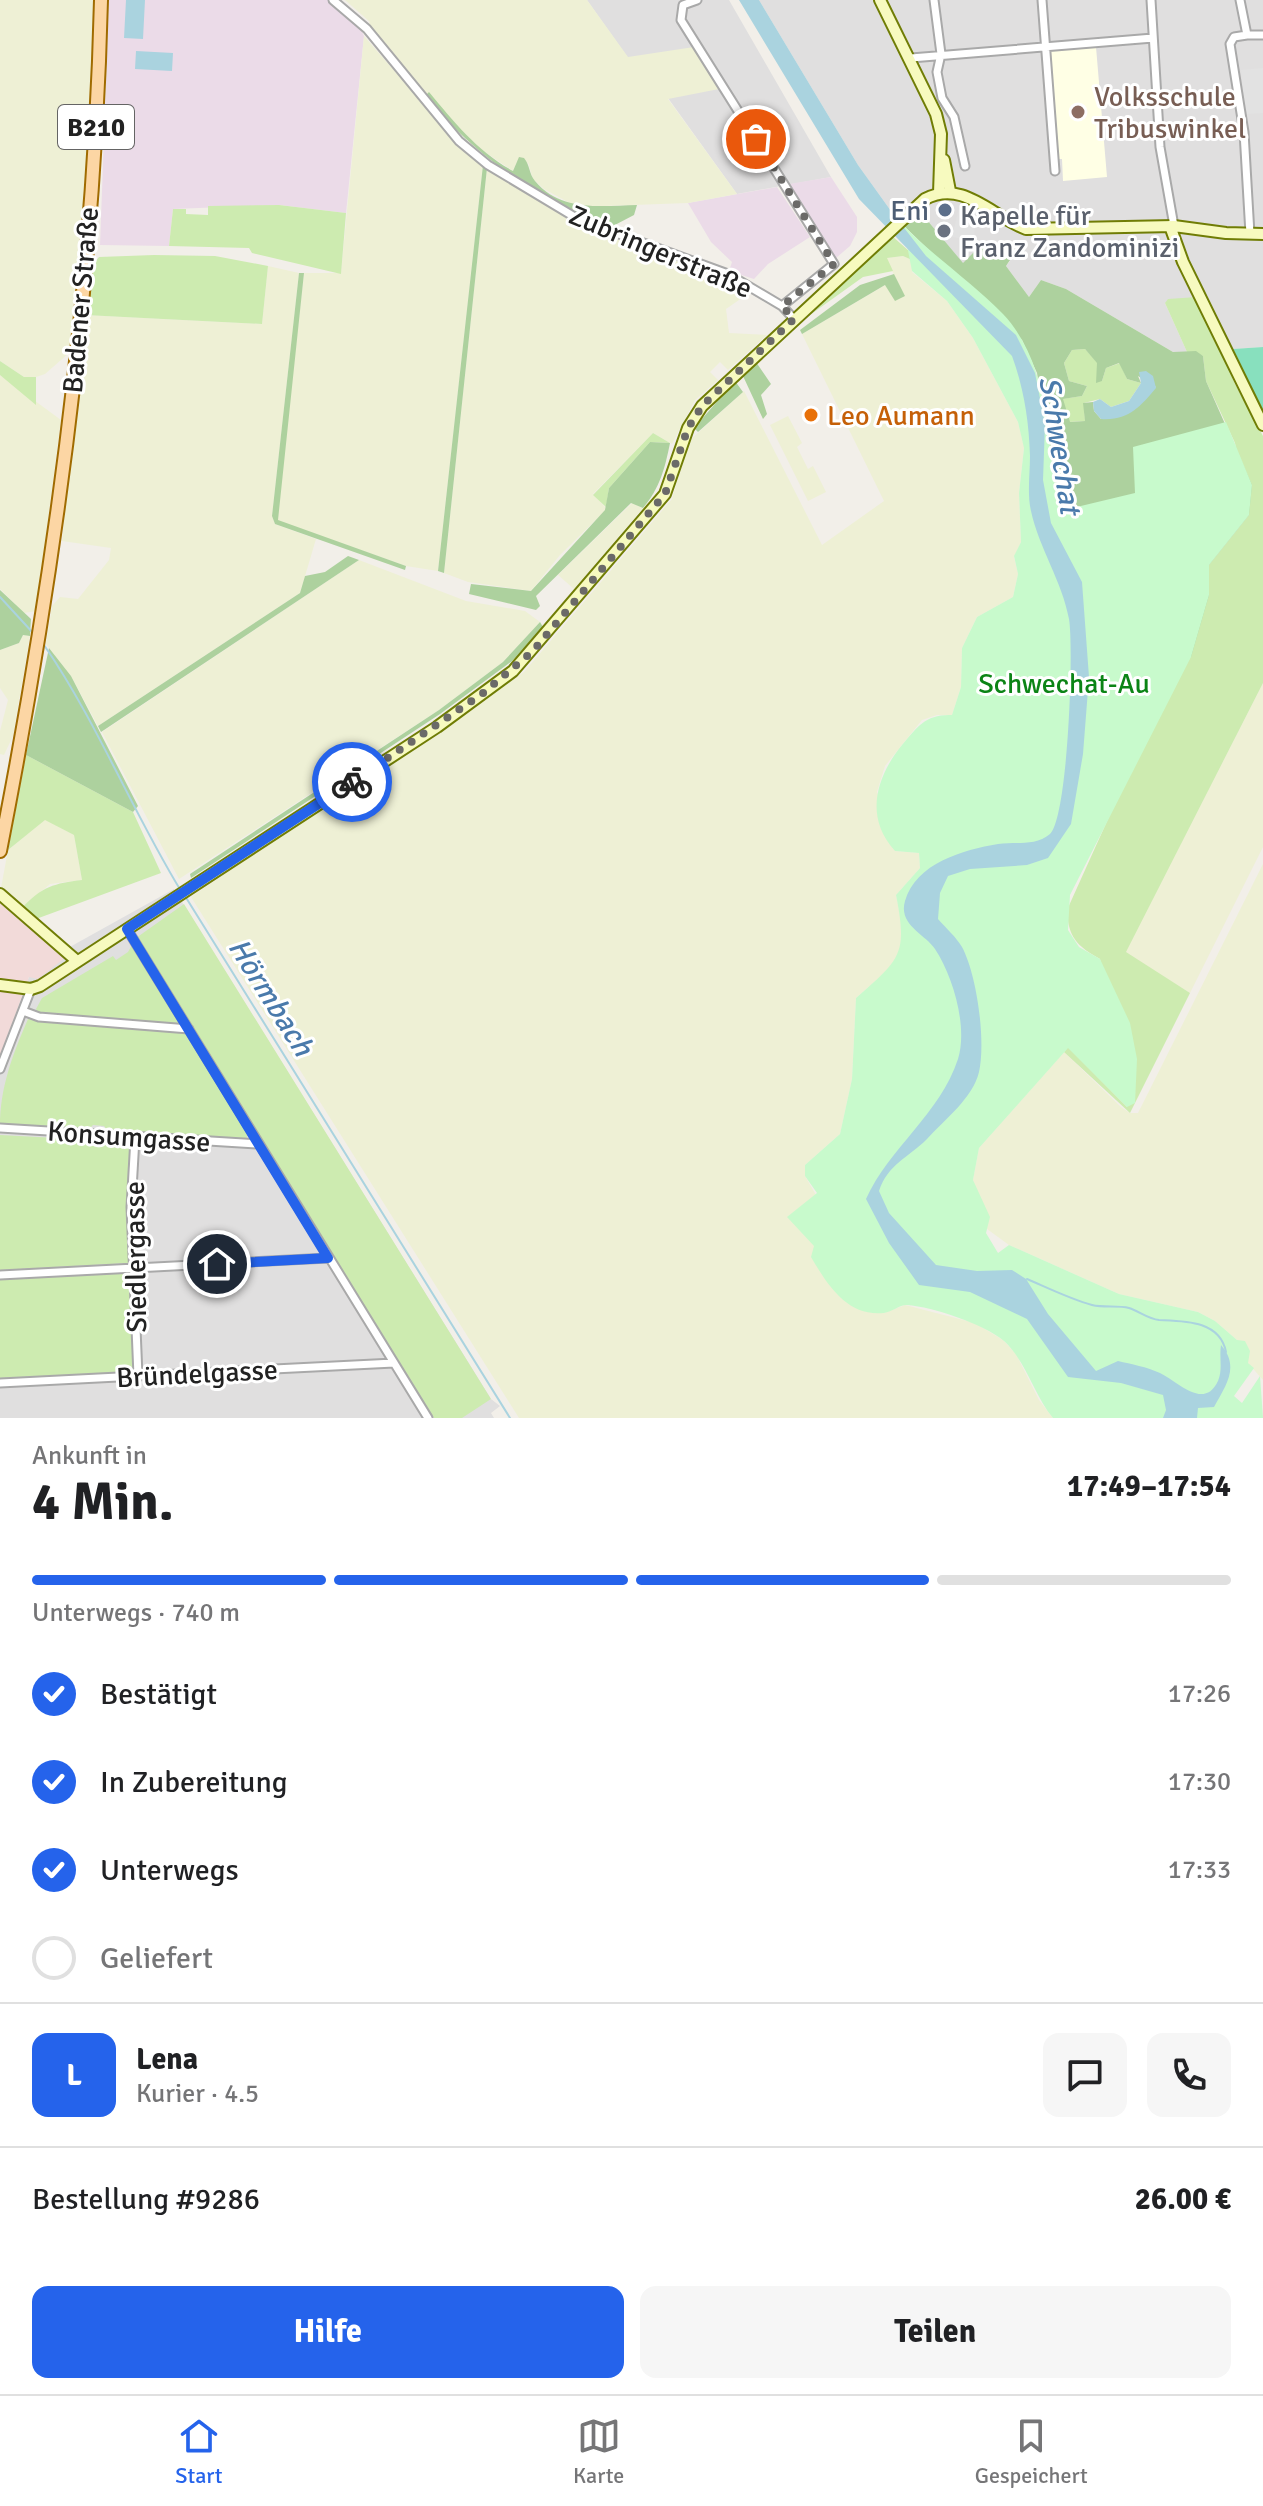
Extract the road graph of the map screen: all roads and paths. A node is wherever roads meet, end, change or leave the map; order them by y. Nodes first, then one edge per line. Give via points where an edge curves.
1 (101, 0) edge
2 (333, 0) edge
3 (697, 0) edge
4 (880, 0) edge
5 (934, 0) edge
6 (1042, 0) edge
7 (1151, 0) edge
8 (1240, 0) edge
9 (1247, 35) junction
10 (1263, 35) edge
11 (1153, 38) junction
12 (1046, 46) junction
13 (941, 54) junction
14 (911, 58) junction
15 (942, 154) junction
16 (965, 166) dead end
17 (948, 170) junction
18 (1055, 171) dead end
19 (945, 192) junction
20 (972, 199) junction
21 (1176, 227) junction
22 (1250, 234) junction
23 (1263, 234) edge
24 (782, 306) junction
25 (794, 319) junction
26 (1263, 425) edge
27 (5, 797) edge
28 (0, 851) edge
29 (0, 894) edge
30 (127, 929) junction
31 (77, 961) junction
32 (0, 985) edge
33 (31, 989) junction
34 (23, 1011) junction
35 (189, 1029) junction
36 (0, 1069) edge
37 (0, 1128) edge
38 (135, 1138) junction
39 (258, 1144) junction
40 (328, 1258) junction
41 (133, 1268) junction
42 (0, 1275) edge
43 (394, 1363) junction
44 (138, 1376) junction
45 (0, 1383) edge
46 (428, 1418) edge

1 - 27 main road, Badener Straße / B210 via 85,260 45,598 27,709
2 - 24 street, Zubringerstraße via 367,29 459,141 488,165 578,219 728,274
3 - 24 street via 683,5 681,20 834,264
4 - 14 street
5 - 13 street
6 - 12 street
7 - 11 street
8 - 9 street
9 - 10 street
9 - 22 street via 1234,37 1230,44 1244,132
11 - 12 street
11 - 21 street via 1160,147
12 - 13 street
12 - 18 street
13 - 14 street
13 - 16 street via 937,72 942,98 954,117
14 - 15 street via 936,114
15 - 17 street
15 - 19 street
17 - 19 street
17 - 20 street
19 - 20 street
19 - 25 street via 909,211
20 - 21 street via 1005,222 1026,229
21 - 22 street
21 - 26 street via 1183,262
22 - 23 street
24 - 25 street, Zubringerstraße
25 - 30 street via 702,406 688,428 665,494 513,671 437,727
27 - 28 main road, B210
29 - 31 street
30 - 31 street
30 - 35 street
31 - 33 street
32 - 33 street
33 - 34 street
34 - 35 street via 39,1017
34 - 36 street
35 - 39 street
37 - 38 street, Konsumgasse
38 - 39 street, Konsumgasse
38 - 41 street, Siedlergasse
39 - 40 street
40 - 41 street
40 - 43 street
41 - 42 street
41 - 44 street, Siedlergasse
43 - 44 street, Bründelgasse
43 - 46 street
44 - 45 street, Bründelgasse

